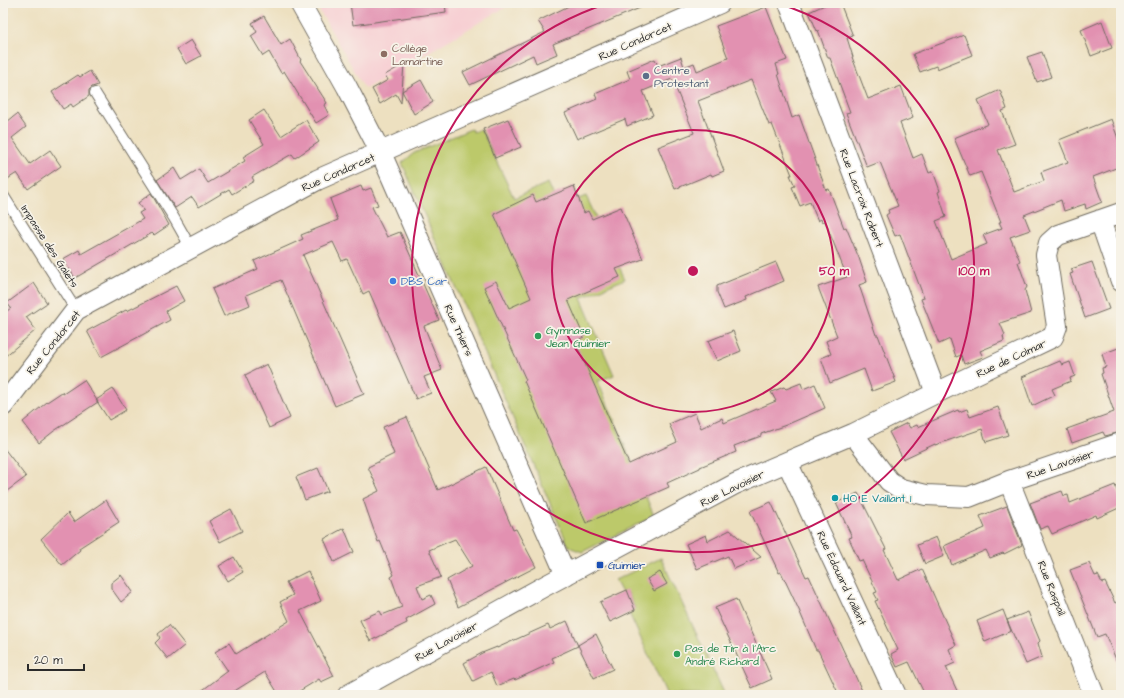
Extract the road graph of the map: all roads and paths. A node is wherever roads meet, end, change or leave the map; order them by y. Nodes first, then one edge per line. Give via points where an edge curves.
1 (300, 3) edge
2 (720, 3) edge
3 (788, 3) edge
4 (94, 93) dead end
5 (381, 153) junction
6 (3, 195) edge
7 (1121, 214) edge
8 (1100, 220) junction
9 (191, 248) junction
10 (1121, 282) edge
11 (76, 310) junction
12 (936, 393) junction
13 (3, 406) edge
14 (853, 434) junction
15 (1121, 443) edge
16 (787, 462) junction
17 (1009, 481) junction
18 (566, 575) junction
19 (348, 695) edge
20 (896, 695) edge
21 (1094, 695) edge

1 - 5 street, Rue Thiers
2 - 5 street, Rue Condorcet
3 - 12 street, Rue Lacroix Robert
4 - 9 lane
5 - 9 street, Rue Condorcet via 317,180
5 - 18 street, Rue Thiers
6 - 11 lane, Impasse des Galets
7 - 8 street, Rue de Colmar
8 - 10 street
8 - 12 street, Rue de Colmar via 1058,235 1048,242 1046,255 1057,326 1053,337
9 - 11 street, Rue Condorcet
11 - 13 street, Rue Condorcet
12 - 14 street, Rue de Colmar
14 - 16 street, Rue Lavoisier
14 - 17 street, Rue Lavoisier via 889,481 901,489 926,495 969,497
15 - 17 street, Rue Lavoisier
16 - 18 street, Rue Lavoisier via 736,484
16 - 20 street, Rue Édouard Vaillant
17 - 21 street, Rue Raspail
18 - 19 street, Rue Lavoisier

